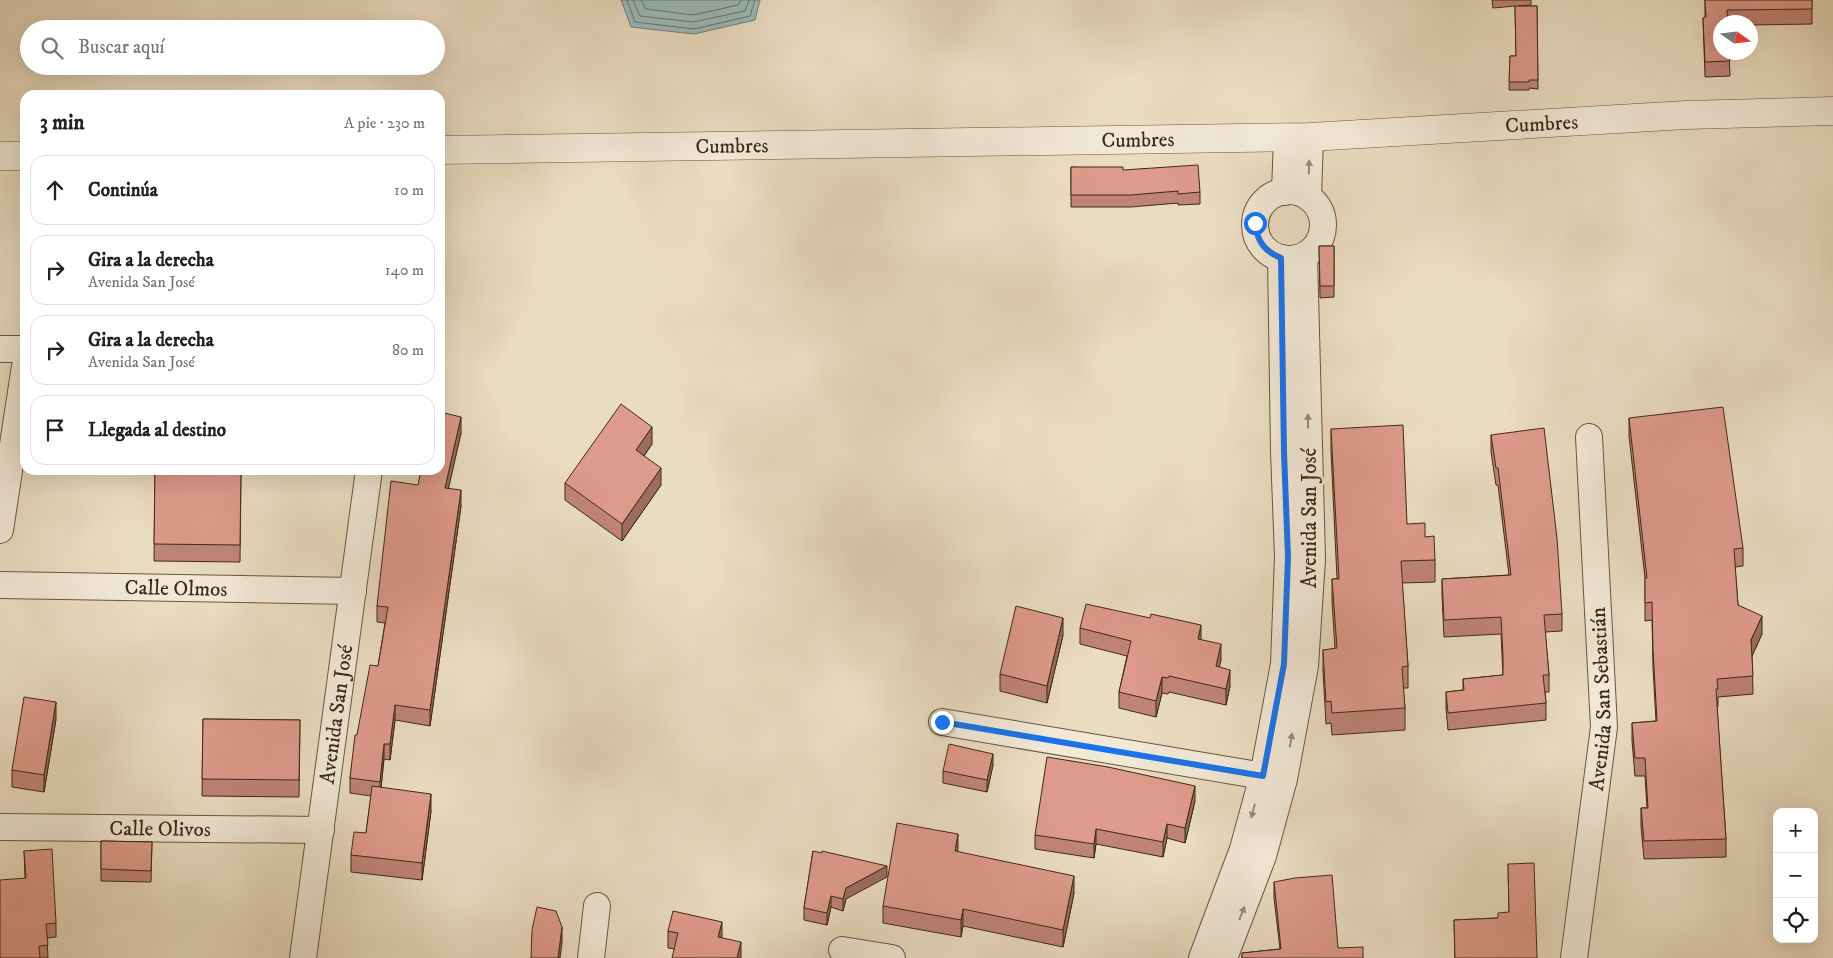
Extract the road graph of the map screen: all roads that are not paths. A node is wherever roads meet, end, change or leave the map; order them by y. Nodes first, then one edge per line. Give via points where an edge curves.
1 (1833, 111) edge
2 (1299, 137) junction
3 (445, 150) edge
4 (0, 156) edge
5 (20, 156) edge
6 (1296, 194) junction
7 (1292, 257) junction
8 (0, 349) edge
9 (20, 349) edge
10 (20, 399) edge
11 (1589, 437) dead end
12 (368, 475) edge
13 (0, 530) edge
14 (0, 585) edge
15 (353, 591) junction
16 (942, 722) dead end
17 (1274, 777) junction
18 (0, 827) edge
19 (320, 830) junction
20 (598, 906) dead end
21 (842, 950) dead end
22 (303, 958) edge
23 (592, 958) edge
24 (892, 958) edge
25 (1202, 958) edge
26 (1224, 958) edge
27 (1574, 958) edge

1 - 2 street, Cumbres via 1686,115
2 - 3 street, Cumbres
2 - 6 street
4 - 5 street
6 - 7 street via 1316,205 1323,228 1314,249
6 - 7 street via 1274,195 1264,202 1255,223 1262,246 1270,254
7 - 17 street, Avenida San José via 1296,451 1312,559 1305,656
8 - 9 street
10 - 13 street
11 - 27 street, Avenida San Sebastián via 1604,727
12 - 15 street, Avenida San José
14 - 15 street, Calle Olmos
15 - 19 street, Avenida San José
16 - 17 street
17 -> 25 street, Avenida San José
26 -> 17 street, Avenida San José via 1263,856
18 - 19 street, Calle Olivos
19 - 22 street, Avenida San José
20 - 23 street
21 - 24 street

